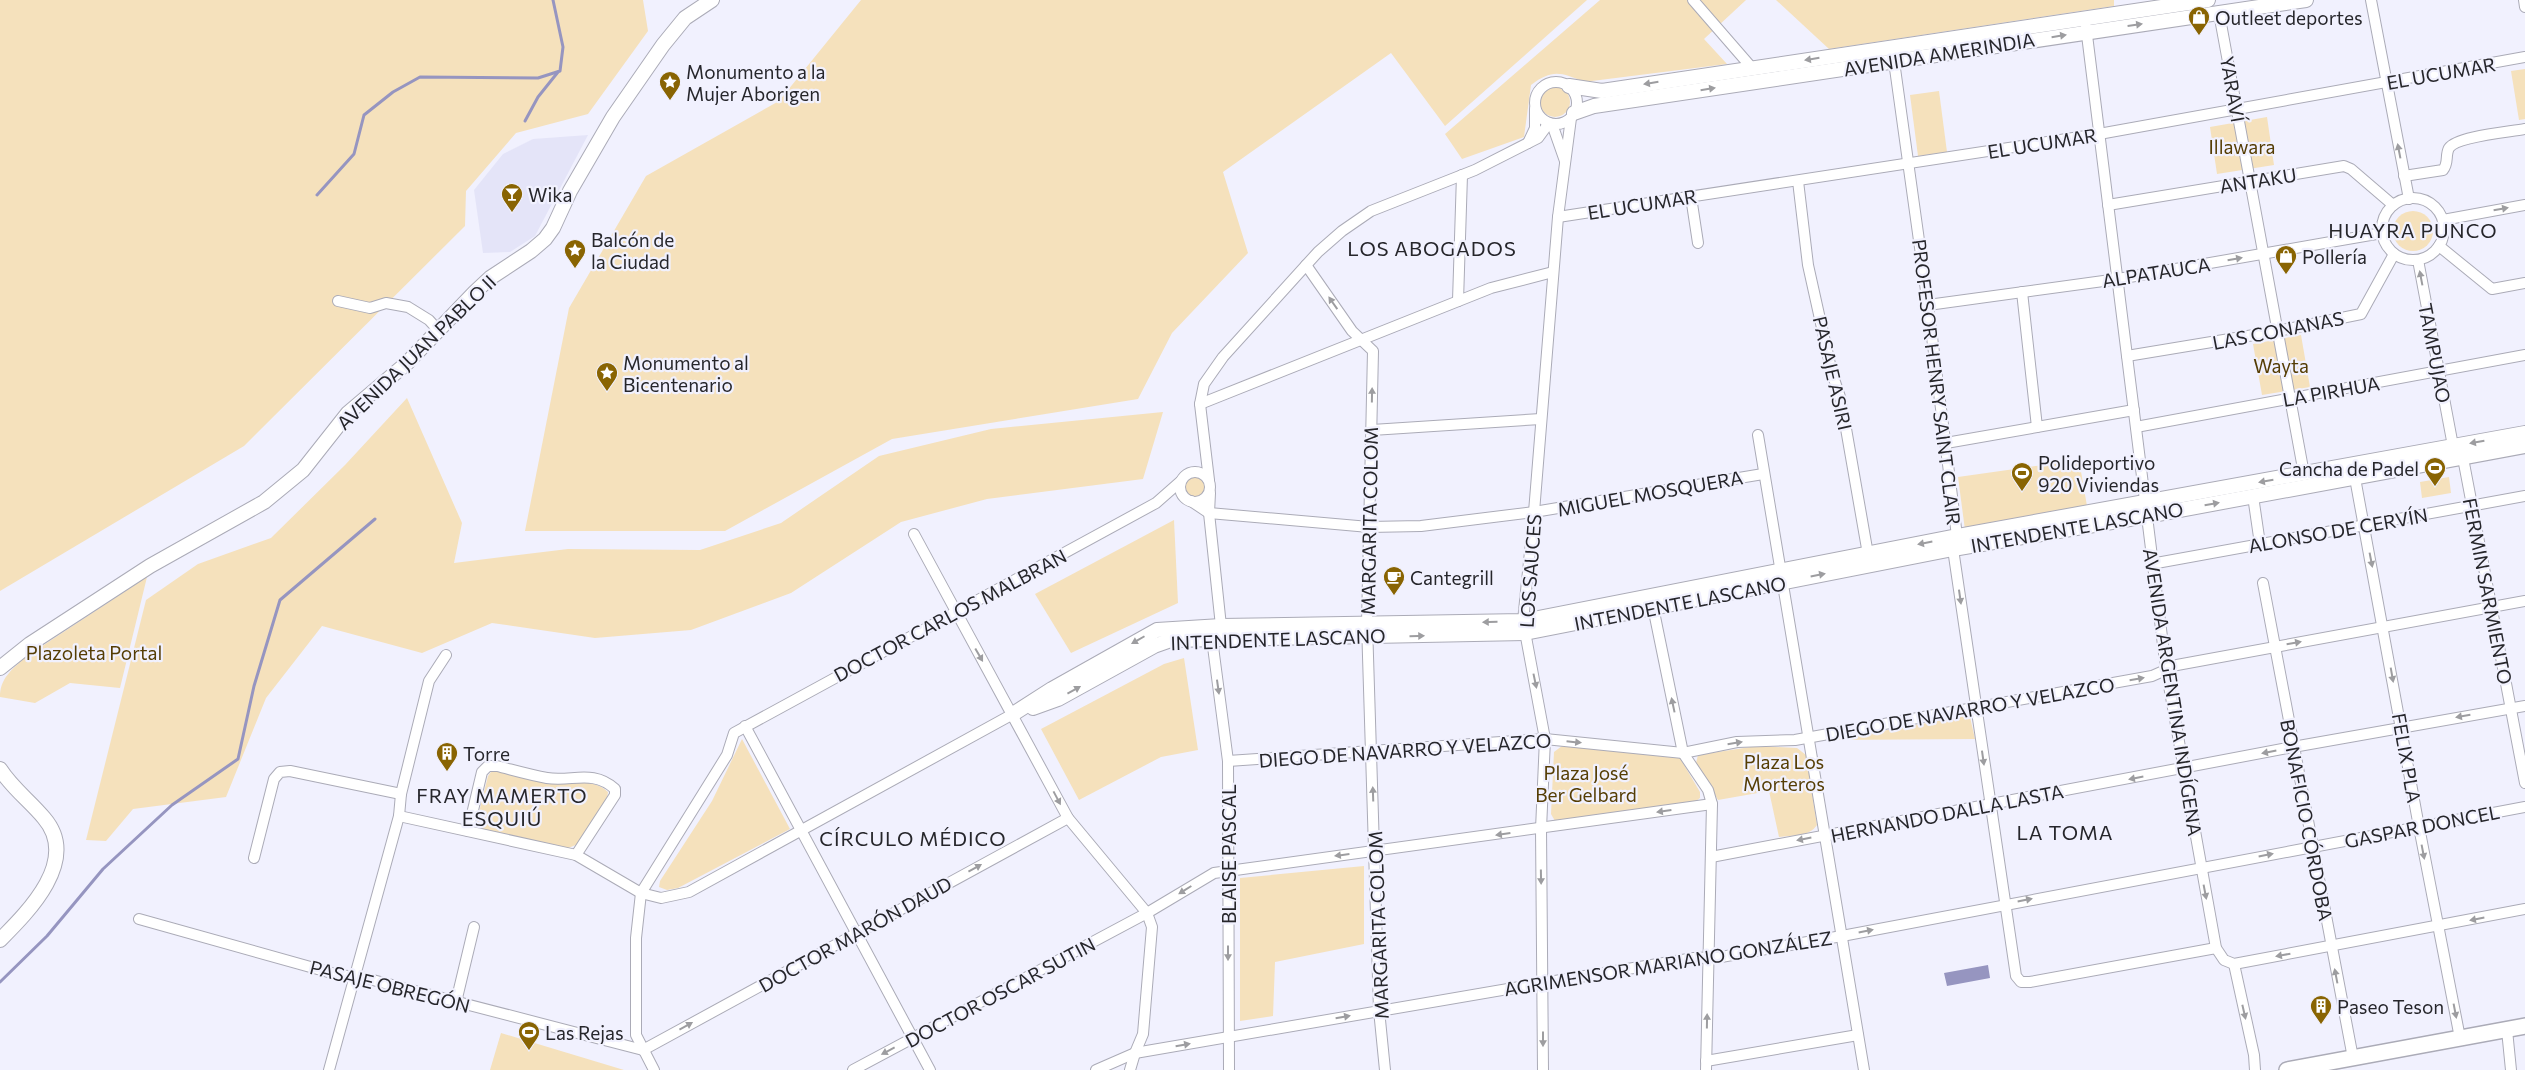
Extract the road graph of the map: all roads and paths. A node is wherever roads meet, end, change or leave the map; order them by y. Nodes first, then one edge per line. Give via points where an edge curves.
1 (712, 0) edge
2 (1693, 0) edge
3 (2202, 0) edge
4 (2306, 0) edge
5 (2371, 0) edge
6 (2524, 0) edge
7 (2525, 7) edge
8 (2219, 13) junction
9 (2200, 16) junction
10 (2086, 25) junction
11 (1893, 54) junction
12 (2525, 58) edge
13 (1752, 68) junction
14 (2386, 82) junction
15 (1569, 86) junction
16 (1535, 109) junction
17 (2237, 109) junction
18 (1573, 115) junction
19 (1550, 124) junction
20 (2525, 129) edge
21 (2099, 134) junction
22 (1527, 143) junction
23 (1565, 160) junction
24 (1908, 163) junction
25 (1462, 175) junction
26 (2404, 176) junction
27 (1798, 181) junction
28 (2250, 182) junction
29 (1691, 197) junction
30 (2408, 199) junction
31 (2108, 205) junction
32 (2394, 205) junction
33 (2525, 205) edge
34 (1558, 217) junction
35 (2443, 220) junction
36 (2382, 233) junction
37 (1698, 242) dead end
38 (2439, 246) junction
39 (2264, 254) junction
40 (2394, 254) junction
41 (2418, 260) junction
42 (1306, 264) junction
43 (1552, 272) junction
44 (2118, 279) junction
45 (2525, 284) edge
46 (2022, 292) junction
47 (338, 301) dead end
48 (1458, 301) junction
49 (1928, 305) junction
50 (438, 330) junction
51 (2278, 332) junction
52 (1363, 339) junction
53 (2525, 355) edge
54 (2127, 356) junction
55 (2439, 371) junction
56 (2290, 399) junction
57 (1200, 404) junction
58 (2134, 410) junction
59 (1542, 419) junction
60 (2037, 427) junction
61 (2136, 427) junction
62 (1372, 430) junction
63 (2525, 433) edge
64 (1758, 434) dead end
65 (1946, 443) junction
66 (1203, 446) junction
67 (2453, 446) junction
68 (2525, 446) edge
69 (2463, 458) junction
70 (1763, 474) junction
71 (2304, 474) junction
72 (1184, 478) junction
73 (2355, 478) junction
74 (1209, 480) junction
75 (1210, 494) junction
76 (2252, 496) junction
77 (2525, 496) edge
78 (1187, 499) junction
79 (1156, 503) junction
80 (2472, 505) junction
81 (2146, 509) junction
82 (1534, 512) junction
83 (1209, 513) junction
84 (2364, 525) junction
85 (1369, 527) junction
86 (914, 534) dead end
87 (1955, 542) junction
88 (2260, 544) junction
89 (1869, 559) junction
90 (2151, 564) junction
91 (1781, 577) junction
92 (2263, 583) dead end
93 (2525, 601) edge
94 (1652, 602) junction
95 (2492, 607) junction
96 (956, 613) junction
97 (1221, 626) junction
98 (2384, 626) junction
99 (1524, 627) junction
100 (1367, 630) junction
101 (1212, 639) junction
102 (2274, 647) junction
103 (446, 655) dead end
104 (0, 668) edge
105 (2166, 670) junction
106 (2525, 706) edge
107 (1976, 708) junction
108 (2511, 708) junction
109 (1013, 714) junction
110 (745, 726) junction
111 (2401, 727) junction
112 (1807, 738) junction
113 (1545, 739) junction
114 (2293, 747) junction
115 (1372, 752) junction
116 (1683, 753) junction
117 (1228, 761) junction
118 (2184, 768) junction
119 (0, 769) edge
120 (2525, 783) edge
121 (400, 794) junction
122 (1712, 804) junction
123 (1990, 805) junction
124 (2525, 806) edge
125 (399, 816) junction
126 (1068, 818) junction
127 (2419, 826) junction
128 (1540, 829) junction
129 (801, 830) junction
130 (468, 831) junction
131 (1824, 836) junction
132 (2313, 846) junction
133 (1376, 851) junction
134 (576, 855) junction
135 (1711, 857) junction
136 (254, 858) dead end
137 (2201, 867) junction
138 (1227, 869) junction
139 (641, 893) junction
140 (2006, 904) junction
141 (2525, 909) edge
142 (1147, 913) junction
143 (138, 919) dead end
144 (2438, 926) junction
145 (474, 927) dead end
146 (855, 933) junction
147 (1842, 936) junction
148 (0, 940) edge
149 (2330, 947) junction
150 (2216, 948) junction
151 (1708, 957) junction
152 (2234, 964) junction
153 (354, 977) junction
154 (1542, 982) junction
155 (456, 1002) junction
156 (1379, 1010) junction
157 (2525, 1026) edge
158 (2506, 1030) junction
159 (1858, 1035) junction
160 (1228, 1037) junction
161 (912, 1038) junction
162 (2460, 1038) junction
163 (643, 1050) junction
164 (1134, 1053) junction
165 (2353, 1058) junction
166 (1706, 1065) edge
167 (329, 1070) edge
168 (654, 1070) edge
169 (853, 1070) edge
170 (930, 1070) edge
171 (1096, 1070) edge
172 (1130, 1070) edge
173 (1229, 1070) edge
174 (1385, 1070) edge
175 (1543, 1070) edge
176 (1864, 1070) edge
177 (2254, 1070) edge
178 (2286, 1070) edge
179 (2511, 1070) edge

1 - 50 main road, AVENIDA JUAN PABLO II via 685,18 663,45 613,117 545,239 490,278
2 - 13 street
3 - 9 street
3 - 10 main road
4 - 8 main road, AVENIDA AMERINDIA
5 - 14 street
6 - 7 street
8 - 9 main road, AVENIDA AMERINDIA
8 - 17 street, YARAVÍ
10 -> 9 main road, AVENIDA AMERINDIA
10 - 11 main road, AVENIDA AMERINDIA
10 - 21 street, AVENIDA ARGENTINA INDÍGENA
11 -> 13 main road
18 -> 11 main road, AVENIDA AMERINDIA via 1594,106
11 - 24 street, PROFESOR HENRY SAINT CLAIR
12 - 14 street, EL UCUMAR
13 -> 15 main road via 1602,91
14 - 17 street, EL UCUMAR
26 -> 14 street
15 - 16 street via 1556,82 1543,86 1535,97
15 - 18 street via 1577,102
16 - 19 street
16 - 22 street via 1535,128
17 - 21 street, EL UCUMAR
17 - 28 street, YARAVÍ
18 - 19 street via 1560,124
18 - 23 street, LOS SAUCES
19 - 22 street via 1538,138
19 - 23 street, LOS SAUCES
20 - 26 street via 2452,145 2443,170
21 - 24 street, EL UCUMAR
21 - 31 street, AVENIDA ARGENTINA INDÍGENA
22 - 25 street
23 - 34 street, LOS SAUCES
24 - 27 street, EL UCUMAR
24 - 49 street, PROFESOR HENRY SAINT CLAIR
25 - 42 street via 1371,211 1342,231
25 - 48 street
26 - 30 street
27 - 29 street, EL UCUMAR
27 - 89 street, PASAJE ASIRI via 1808,266 1841,400
28 - 31 street, ANTAKU
28 - 32 street, ANTAKU via 2344,166
28 - 39 street, YARAVÍ
29 - 34 street, EL UCUMAR
29 - 37 street
30 - 32 street
30 - 35 street via 2433,206
31 - 44 street, AVENIDA ARGENTINA INDÍGENA
32 - 36 street via 2385,218
35 -> 33 street
34 - 43 street, LOS SAUCES
35 - 38 street via 2443,238
36 - 39 street, ALPATAUCA
36 - 40 street
38 - 41 street
38 - 45 street via 2492,289
44 -> 39 street, ALPATAUCA
39 - 51 street, YARAVÍ
40 - 41 street
40 - 51 street, LAS CONANAS via 2361,314
55 -> 41 street, TAMPUJAO
52 -> 42 street, MARGARITA COLOM via 1352,331
42 - 57 street via 1210,372 1200,394
43 - 48 street via 1491,288
43 - 59 street, LOS SAUCES
44 - 46 street, ALPATAUCA
44 - 54 street, AVENIDA ARGENTINA INDÍGENA
46 - 49 street, ALPATAUCA
46 - 60 street
47 - 50 street via 370,308 386,303 408,307
48 - 52 street
49 - 65 street, PROFESOR HENRY SAINT CLAIR
50 - 104 main road, AVENIDA JUAN PABLO II via 406,364 348,413 303,470 285,486 234,521 150,566 30,644
51 - 54 street, LAS CONANAS
51 - 56 street, YARAVÍ
52 - 57 street
62 -> 52 street, MARGARITA COLOM via 1373,351
53 - 55 street, LA PIRHUA
54 - 58 street, AVENIDA ARGENTINA INDÍGENA
55 - 56 street, LA PIRHUA
55 - 67 street, TAMPUJAO
56 - 61 street, LA PIRHUA
56 - 71 street, YARAVÍ
57 - 66 street
58 - 60 street
58 - 61 street, AVENIDA ARGENTINA INDÍGENA
59 - 62 street
59 - 82 street, LOS SAUCES
60 - 65 street
61 - 81 street, AVENIDA ARGENTINA INDÍGENA
62 - 85 street, MARGARITA COLOM
63 -> 67 main road, INTENDENTE LASCANO
64 - 70 street
65 - 87 street, PROFESOR HENRY SAINT CLAIR
66 - 72 street, DOCTOR CARLOS MALBRAN via 1200,459
66 - 74 street
67 - 69 street
67 - 71 main road, INTENDENTE LASCANO
68 - 69 main road, INTENDENTE LASCANO
69 - 73 main road, INTENDENTE LASCANO
69 - 80 street, FERMIN SARMIENTO
70 - 82 street, MIGUEL MOSQUERA
70 - 91 street
71 -> 81 main road, INTENDENTE LASCANO
72 - 74 street via 1200,472
72 - 78 street via 1180,489
72 - 79 street, DOCTOR CARLOS MALBRAN
73 - 76 main road, INTENDENTE LASCANO
73 - 84 street, FELIX PLA
74 - 75 street
75 - 78 street via 1201,501
75 - 83 street
81 -> 76 main road, INTENDENTE LASCANO
76 - 88 street
77 - 80 street, ALONSO DE CERVÍN
78 - 79 street, DOCTOR CARLOS MALBRAN via 1178,496
78 - 83 street
79 - 96 street, DOCTOR CARLOS MALBRAN
80 - 84 street, ALONSO DE CERVÍN
80 - 95 street, FERMIN SARMIENTO
81 - 87 main road, INTENDENTE LASCANO
81 - 90 street, AVENIDA ARGENTINA INDÍGENA
82 - 85 street, MIGUEL MOSQUERA via 1421,526
82 - 99 street, LOS SAUCES
83 - 85 street, MIGUEL MOSQUERA
83 - 97 street
84 - 88 street, ALONSO DE CERVÍN
84 -> 98 street, FELIX PLA
85 - 100 street, MARGARITA COLOM
86 - 96 street
87 - 89 main road, INTENDENTE LASCANO
87 -> 107 street, PROFESOR HENRY SAINT CLAIR
88 - 90 street, ALONSO DE CERVÍN
89 - 91 main road, INTENDENTE LASCANO
90 - 105 street, AVENIDA ARGENTINA INDÍGENA
91 - 94 main road, INTENDENTE LASCANO
91 - 112 street
92 - 102 street, BONAFICIO CÓRDOBA
93 - 95 street, DIEGO DE NAVARRO Y VELAZCO
94 - 99 main road, INTENDENTE LASCANO
116 -> 94 street
95 - 98 street, DIEGO DE NAVARRO Y VELAZCO
95 - 108 street, FERMIN SARMIENTO
96 -> 109 street
96 - 110 street, DOCTOR CARLOS MALBRAN
97 - 100 main road, INTENDENTE LASCANO
97 - 101 street
97 -> 109 main road, INTENDENTE LASCANO via 1157,630
102 -> 98 street, DIEGO DE NAVARRO Y VELAZCO
98 -> 111 street, FELIX PLA
99 - 100 main road, INTENDENTE LASCANO
99 -> 113 street, LOS SAUCES
100 - 101 main road, INTENDENTE LASCANO
100 - 115 street, MARGARITA COLOM
109 -> 101 main road, INTENDENTE LASCANO via 1058,699 1162,642
101 -> 117 street, BLAISE PASCAL
102 - 105 street, DIEGO DE NAVARRO Y VELAZCO via 2177,665
102 - 114 street, BONAFICIO CÓRDOBA
103 - 121 street via 429,681
107 -> 105 street, DIEGO DE NAVARRO Y VELAZCO via 2152,676
105 - 118 street, AVENIDA ARGENTINA INDÍGENA
106 - 108 street, HERNANDO DALLA LASTA
107 - 112 street, DIEGO DE NAVARRO Y VELAZCO
107 -> 123 street, PROFESOR HENRY SAINT CLAIR
108 -> 111 street, HERNANDO DALLA LASTA
108 - 120 street, FERMIN SARMIENTO
109 -> 126 street
109 - 129 street
110 - 129 street
110 - 139 street via 734,733 727,755
111 - 114 street, HERNANDO DALLA LASTA
111 - 127 street, FELIX PLA
116 -> 112 street, DIEGO DE NAVARRO Y VELAZCO via 1738,742
112 - 131 street
113 - 115 street, DIEGO DE NAVARRO Y VELAZCO
113 -> 116 street, DIEGO DE NAVARRO Y VELAZCO
113 - 128 street, LOS SAUCES
114 -> 118 street, HERNANDO DALLA LASTA
114 - 132 street, BONAFICIO CÓRDOBA
115 - 117 street, DIEGO DE NAVARRO Y VELAZCO
133 -> 115 street, MARGARITA COLOM
116 - 122 street via 1708,790
117 - 138 street, BLAISE PASCAL
118 -> 123 street, HERNANDO DALLA LASTA
118 - 137 street, AVENIDA ARGENTINA INDÍGENA
119 - 148 main road via 45,819 55,840 56,853 45,888
121 - 125 street
121 - 136 street via 280,772 274,779
122 -> 128 street
122 - 135 street
123 - 131 street, HERNANDO DALLA LASTA
123 - 140 street, PROFESOR HENRY SAINT CLAIR
124 - 127 street, GASPAR DONCEL
125 - 130 street
125 - 153 street
126 - 142 street
146 -> 126 street, DOCTOR MARÓN DAUD
127 - 132 street, GASPAR DONCEL
127 -> 144 street, FELIX PLA
128 -> 133 street
128 -> 154 street, LOS SAUCES
129 - 139 street via 689,892 661,898
129 - 146 street
130 - 134 street
130 - 134 street via 482,772 488,766 549,778 581,776 610,784 615,795
131 -> 135 street, HERNANDO DALLA LASTA
131 - 147 street
137 -> 132 street, GASPAR DONCEL
132 - 149 street, BONAFICIO CÓRDOBA
133 -> 138 street
133 - 156 street, MARGARITA COLOM
134 - 139 street
135 - 151 street
140 -> 137 street, AGRIMENSOR MARIANO GONZÁLEZ
137 -> 150 street, AVENIDA ARGENTINA INDÍGENA
138 -> 142 street via 1200,880
138 -> 160 street, BLAISE PASCAL
139 - 163 street via 636,938 636,1035
147 -> 140 street, AGRIMENSOR MARIANO GONZÁLEZ
140 - 150 street, PROFESOR HENRY SAINT CLAIR via 2016,976 2021,982
141 -> 144 street
142 - 161 street, DOCTOR OSCAR SUTIN
142 - 164 street via 1152,927 1143,1034
143 - 153 street, PASAJE OBREGÓN
144 - 149 street
144 -> 162 street, FELIX PLA
145 - 155 street
146 - 161 street
163 -> 146 street, DOCTOR MARÓN DAUD
147 - 151 street, AGRIMENSOR MARIANO GONZÁLEZ
147 - 159 street
149 -> 152 street
165 -> 149 street, BONAFICIO CÓRDOBA
150 - 152 street via 2224,960
151 - 154 street, AGRIMENSOR MARIANO GONZÁLEZ
166 -> 151 street
152 -> 177 street via 2254,1055
153 - 155 street, PASAJE OBREGÓN
153 - 167 street
154 - 156 street, AGRIMENSOR MARIANO GONZÁLEZ
154 -> 175 street, LOS SAUCES
155 - 163 street, PASAJE OBREGÓN
160 -> 156 street, AGRIMENSOR MARIANO GONZÁLEZ
156 - 174 street, MARGARITA COLOM
157 - 158 main road
158 - 162 main road
158 - 179 street
159 - 166 street
159 - 176 street
164 -> 160 street, AGRIMENSOR MARIANO GONZÁLEZ
160 - 173 street, BLAISE PASCAL
161 -> 169 street, DOCTOR OSCAR SUTIN
161 - 170 street
162 - 165 main road
163 - 168 street
164 - 171 street, AGRIMENSOR MARIANO GONZÁLEZ
164 - 172 street
165 - 178 main road

